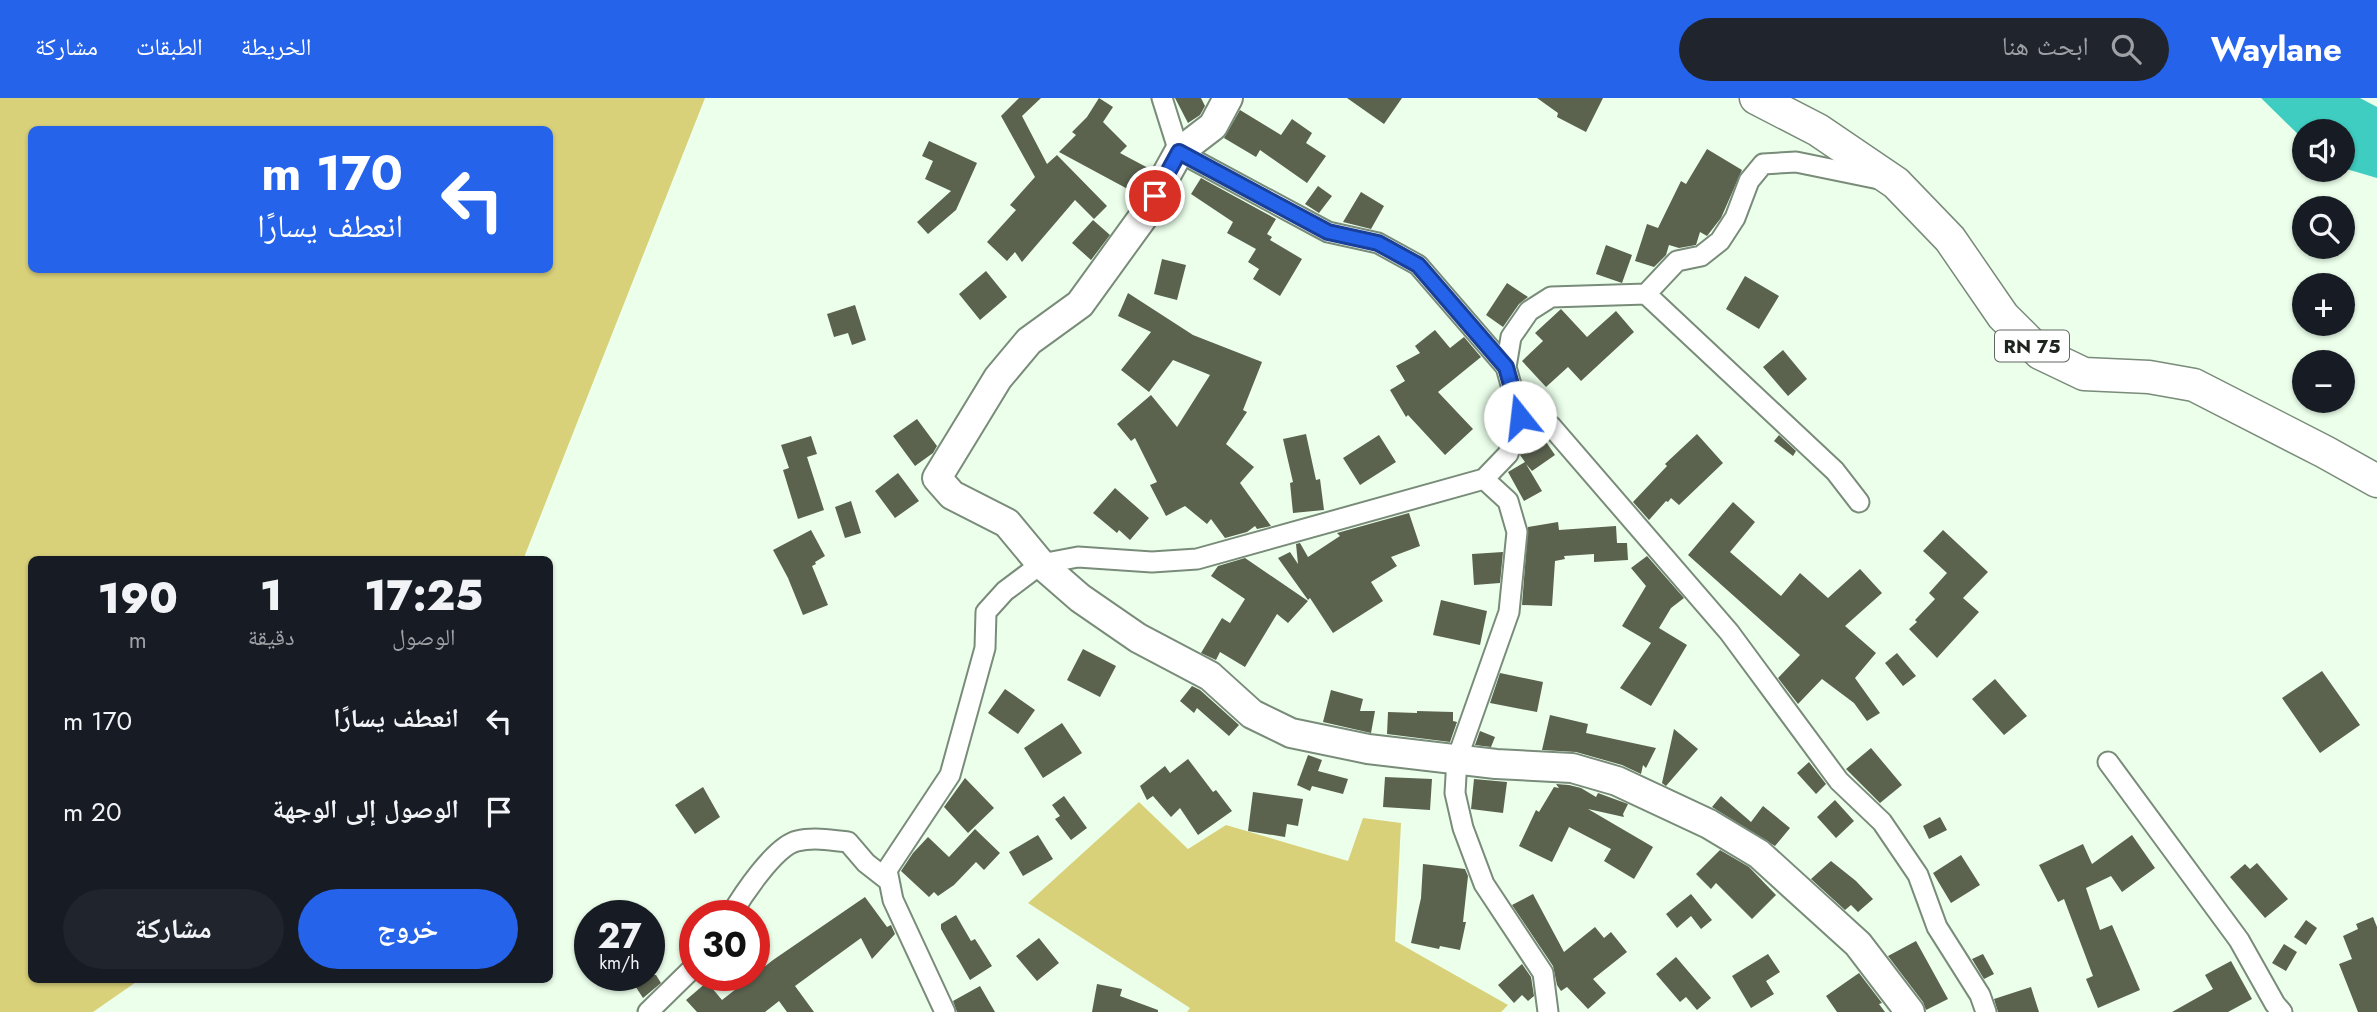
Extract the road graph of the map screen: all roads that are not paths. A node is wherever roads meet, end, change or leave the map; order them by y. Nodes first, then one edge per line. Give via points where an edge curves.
1 (1162, 98) edge
2 (1228, 98) edge
3 (1756, 98) edge
4 (1179, 152) junction
5 (1896, 183) junction
6 (1646, 294) junction
7 (1506, 367) junction
8 (1520, 417) junction
9 (1484, 479) junction
10 (2377, 481) edge
11 (1859, 502) dead end
12 (1041, 564) junction
13 (1457, 759) junction
14 (2108, 762) dead end
15 (889, 881) junction
16 (740, 900) edge
17 (679, 982) edge
18 (2275, 1010) edge
19 (648, 1012) edge
20 (945, 1012) edge
21 (1548, 1012) edge
22 (1910, 1012) edge
23 (1986, 1012) edge

1 - 4 street
2 - 4 street via 1213,126
3 - 5 main road, RN 75 via 1818,130
4 - 7 street via 1328,232 1378,243 1418,265
4 - 12 street via 1143,217 1080,304 1029,341 998,378 937,478 952,495 1007,523
5 - 6 street via 1796,162 1763,164 1749,181 1720,241 1701,256 1677,261
5 - 10 main road, RN 75 via 1950,239 2003,316 2040,353 2084,374 2194,385
6 - 7 street via 1551,297 1529,311 1511,337
6 - 11 street via 1835,471
7 - 8 street
8 - 9 street via 1508,454
8 - 23 street via 1551,426 1729,632 1839,781 1882,822 1917,875 1937,927
9 - 12 street via 1198,559 1152,562 1078,557
9 - 13 street via 1508,501 1516,545 1509,612
12 - 13 street via 1138,638 1210,677 1252,714 1291,733 1368,749
12 - 15 street via 986,612 985,648 950,775 887,870
13 - 21 street via 1455,793 1463,828 1484,884 1543,973
13 - 22 street via 1572,768 1617,781 1709,824 1759,854 1857,944
14 - 18 street via 2239,940
15 - 16 street via 848,842 795,841 771,861
15 - 20 street via 893,900
17 - 19 street

